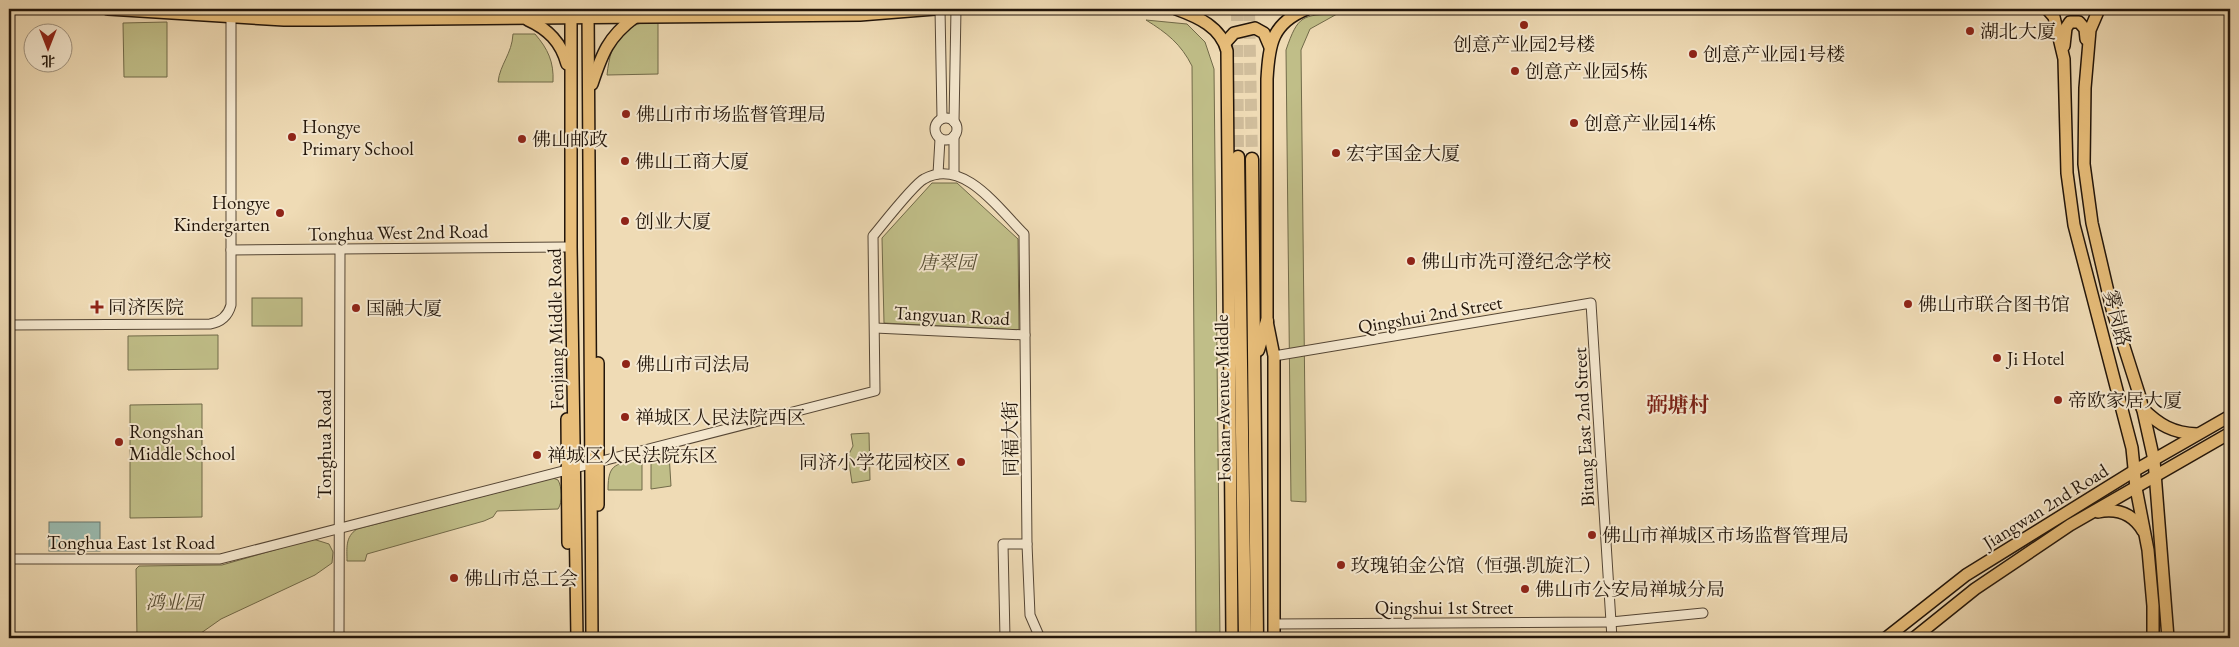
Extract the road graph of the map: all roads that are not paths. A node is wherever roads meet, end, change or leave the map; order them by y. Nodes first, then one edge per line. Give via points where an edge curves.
1 (108, 9) edge
2 (537, 9) edge
3 (558, 9) edge
4 (578, 9) edge
5 (936, 9) edge
6 (940, 9) edge
7 (956, 9) edge
8 (1176, 9) edge
9 (1307, 9) edge
10 (2047, 9) edge
11 (2099, 9) edge
12 (632, 13) edge
13 (571, 14) edge
14 (588, 14) edge
15 (231, 17) junction
16 (525, 19) junction
17 (549, 19) junction
18 (1225, 43) junction
19 (1270, 47) junction
20 (2088, 48) junction
21 (2063, 56) junction
22 (570, 75) junction
23 (589, 93) junction
24 (570, 110) junction
25 (942, 118) junction
26 (954, 122) junction
27 (954, 136) junction
28 (940, 139) junction
29 (1238, 157) tunnel mouth
30 (1252, 159) tunnel mouth
31 (938, 174) junction
32 (954, 174) junction
33 (565, 247) junction
34 (231, 250) junction
35 (340, 250) junction
36 (1591, 303) joint
37 (1267, 321) junction
38 (9, 325) edge
39 (875, 328) junction
40 (1228, 328) junction
41 (1025, 335) junction
42 (1274, 356) junction
43 (1241, 362) junction
44 (1255, 362) junction
45 (2142, 407) junction
46 (2230, 416) edge
47 (2230, 433) edge
48 (2199, 434) junction
49 (2154, 460) junction
50 (594, 464) junction
51 (571, 469) junction
52 (2134, 471) junction
53 (2156, 476) junction
54 (2136, 488) junction
55 (2091, 513) junction
56 (340, 527) junction
57 (2146, 536) junction
58 (1027, 544) junction
59 (9, 559) edge
60 (1703, 613) dead end
61 (1611, 622) junction
62 (1274, 624) junction
63 (339, 638) edge
64 (571, 638) edge
65 (577, 638) edge
66 (592, 638) edge
67 (597, 638) edge
68 (1005, 638) edge
69 (1040, 638) edge
70 (1232, 638) edge
71 (1245, 638) edge
72 (1257, 638) edge
73 (1274, 638) edge
74 (1612, 638) edge
75 (1886, 638) edge
76 (1914, 638) edge
77 (2153, 638) edge
78 (2168, 638) edge

1 - 15 main road
2 - 16 main road
3 - 17 main road
4 - 13 main road
5 - 12 main road via 860,15 650,17
6 - 25 street
7 - 26 street
8 - 18 main road via 1208,24
9 - 19 main road via 1280,26
10 - 21 main road, 雾岗路 via 2054,16
11 - 20 main road, 雾岗路 via 2090,30
12 - 14 main road
12 - 23 main road via 609,42
13 - 14 main road
13 - 17 main road
13 - 22 main road, Fenjiang Middle Road
14 - 23 main road, Fenjiang Middle Road
15 - 16 main road via 284,20
15 - 34 street
16 - 17 main road
16 - 22 main road via 553,36 565,54
18 - 19 main road via 1234,33 1255,28 1264,33
18 - 40 main road
19 - 37 main road via 1267,79
20 - 21 main road via 2085,29 2079,22 2070,22 2066,28
20 - 45 main road, 雾岗路 via 2084,164 2092,223 2112,309
21 - 52 main road, 雾岗路 via 2067,173 2074,225 2132,448
22 - 24 main road, Fenjiang Middle Road
23 - 50 main road, Fenjiang Middle Road
24 - 33 main road
24 - 51 main road, Fenjiang Middle Road via 573,143
25 - 26 street
25 - 28 street via 935,128
26 - 27 street via 957,130
27 - 28 street via 948,140
27 - 32 street
28 - 31 street
29 - 43 highway, Foshan Avenue Middle
30 - 44 highway, Foshan Avenue Middle
31 - 32 street
31 - 39 street via 923,179 873,236
32 - 41 street, 同福大街 via 967,179 1024,234
33 - 35 street, Tonghua West 2nd Road
33 - 51 main road
34 - 35 street, Tonghua West 2nd Road
34 - 38 street via 230,310 215,324
35 - 56 street, Tonghua Road
36 - 42 street, Qingshui 2nd Street
36 - 61 street, Bitang East 2nd Street
37 - 42 main road
37 - 44 highway
39 - 41 street, Tangyuan Road
39 - 50 street, Tangyuan Road via 875,391
40 - 43 highway
40 - 70 main road
41 - 58 street, 同福大街
42 - 62 main road
43 - 71 highway, Foshan Avenue Middle
44 - 72 highway, Foshan Avenue Middle
45 - 48 main road via 2157,423 2179,433
45 - 49 main road, 雾岗路
46 - 48 main road, Jiangwan 2nd Road
47 - 53 main road, Jiangwan 2nd Road
48 - 49 main road, Jiangwan 2nd Road
49 - 52 main road, Jiangwan 2nd Road
49 - 53 main road, 雾岗路
50 - 51 street, Tonghua East 1st Road
50 - 66 main road, Fenjiang Middle Road
50 - 67 main road
51 - 56 street, Tonghua East 1st Road
51 - 64 main road
51 - 65 main road, Fenjiang Middle Road
52 - 54 main road, 雾岗路
52 - 75 main road, Jiangwan 2nd Road via 1966,576
53 - 54 main road, Jiangwan 2nd Road
53 - 78 main road, 雾岗路
54 - 55 main road, Jiangwan 2nd Road
54 - 57 main road, 雾岗路
55 - 57 main road via 2123,512 2136,520
55 - 76 main road, Jiangwan 2nd Road via 1975,589
56 - 59 street, Tonghua East 1st Road via 220,559
56 - 63 street, Tonghua Road
57 - 77 main road, 雾岗路 via 2154,606
58 - 68 street via 1003,544
58 - 69 street, 同福大街 via 1030,615
60 - 61 street, Qingshui 1st Street
61 - 62 street, Qingshui 1st Street
61 - 74 street, Bitang East 2nd Street
62 - 73 main road

